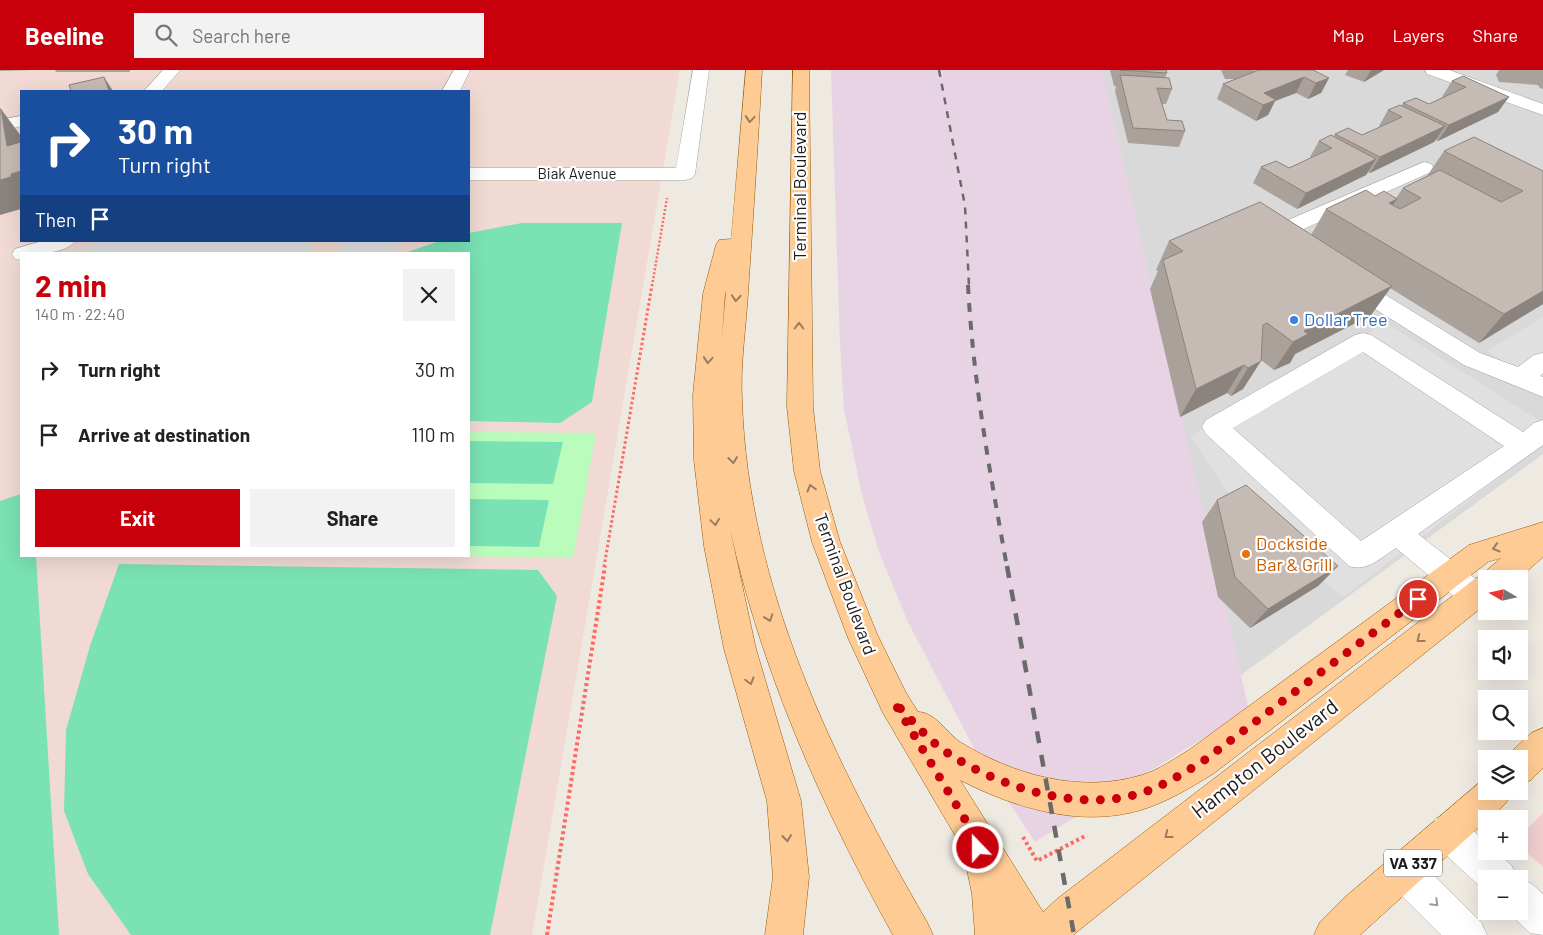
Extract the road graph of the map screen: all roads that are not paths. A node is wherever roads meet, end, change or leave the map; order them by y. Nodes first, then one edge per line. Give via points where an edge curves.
1 (172, 70) edge
2 (462, 70) edge
3 (701, 70) edge
4 (754, 70) edge
5 (801, 70) edge
6 (1433, 70) edge
7 (154, 90) edge
8 (452, 90) edge
9 (1543, 110) edge
10 (20, 120) edge
11 (0, 126) edge
12 (1424, 168) dead end
13 (470, 174) edge
14 (744, 176) junction
15 (62, 242) edge
16 (1297, 250) edge
17 (30, 252) edge
18 (1331, 271) edge
19 (1543, 361) edge
20 (1521, 377) junction
21 (1543, 388) edge
22 (1533, 438) edge
23 (1397, 533) junction
24 (1543, 534) edge
25 (1543, 540) edge
26 (1507, 570) edge
27 (1449, 576) junction
28 (1478, 585) edge
29 (1478, 593) edge
30 (894, 702) junction
31 (1543, 744) edge
32 (1528, 759) edge
33 (1484, 800) edge
34 (972, 831) junction
35 (1448, 832) junction
36 (1489, 870) edge
37 (1403, 871) junction
38 (1528, 906) edge
39 (1543, 920) edge
40 (1349, 927) edge
41 (784, 935) edge
42 (914, 935) edge
43 (994, 935) edge
44 (1036, 935) edge
45 (1046, 935) edge
46 (1468, 935) edge

1 - 7 street
2 - 8 street
3 - 13 street, Biak Avenue via 677,174
4 -> 14 main road
30 -> 5 main road, Terminal Boulevard via 863,638 826,542 807,471 800,407 799,355
6 - 9 street
10 - 11 street
12 - 16 street via 1272,235
14 -> 41 main road via 714,294 705,395 706,460 718,546 740,649 784,801 792,877
14 -> 42 main road via 729,398 739,506 757,586 834,788 880,879
15 - 17 street
18 - 20 street via 1472,359
19 - 20 street
20 - 21 street
22 - 23 street
22 - 23 street via 1364,340 1215,428 1359,557
23 - 27 street
24 -> 27 main road via 1479,553
25 - 26 main road, Hampton Boulevard
27 - 28 street
27 - 30 main road via 1202,762 1164,785 1132,796 1061,798 1013,786 945,751
29 -> 45 main road, Hampton Boulevard via 1070,912
30 - 34 main road, Terminal Boulevard
31 - 32 main road
33 - 35 main road, VA 337
34 - 43 main road via 992,894
34 - 44 main road, Terminal Boulevard
35 - 36 street
35 - 37 main road, VA 337
37 - 40 main road, VA 337
37 -> 46 street
38 - 39 street

